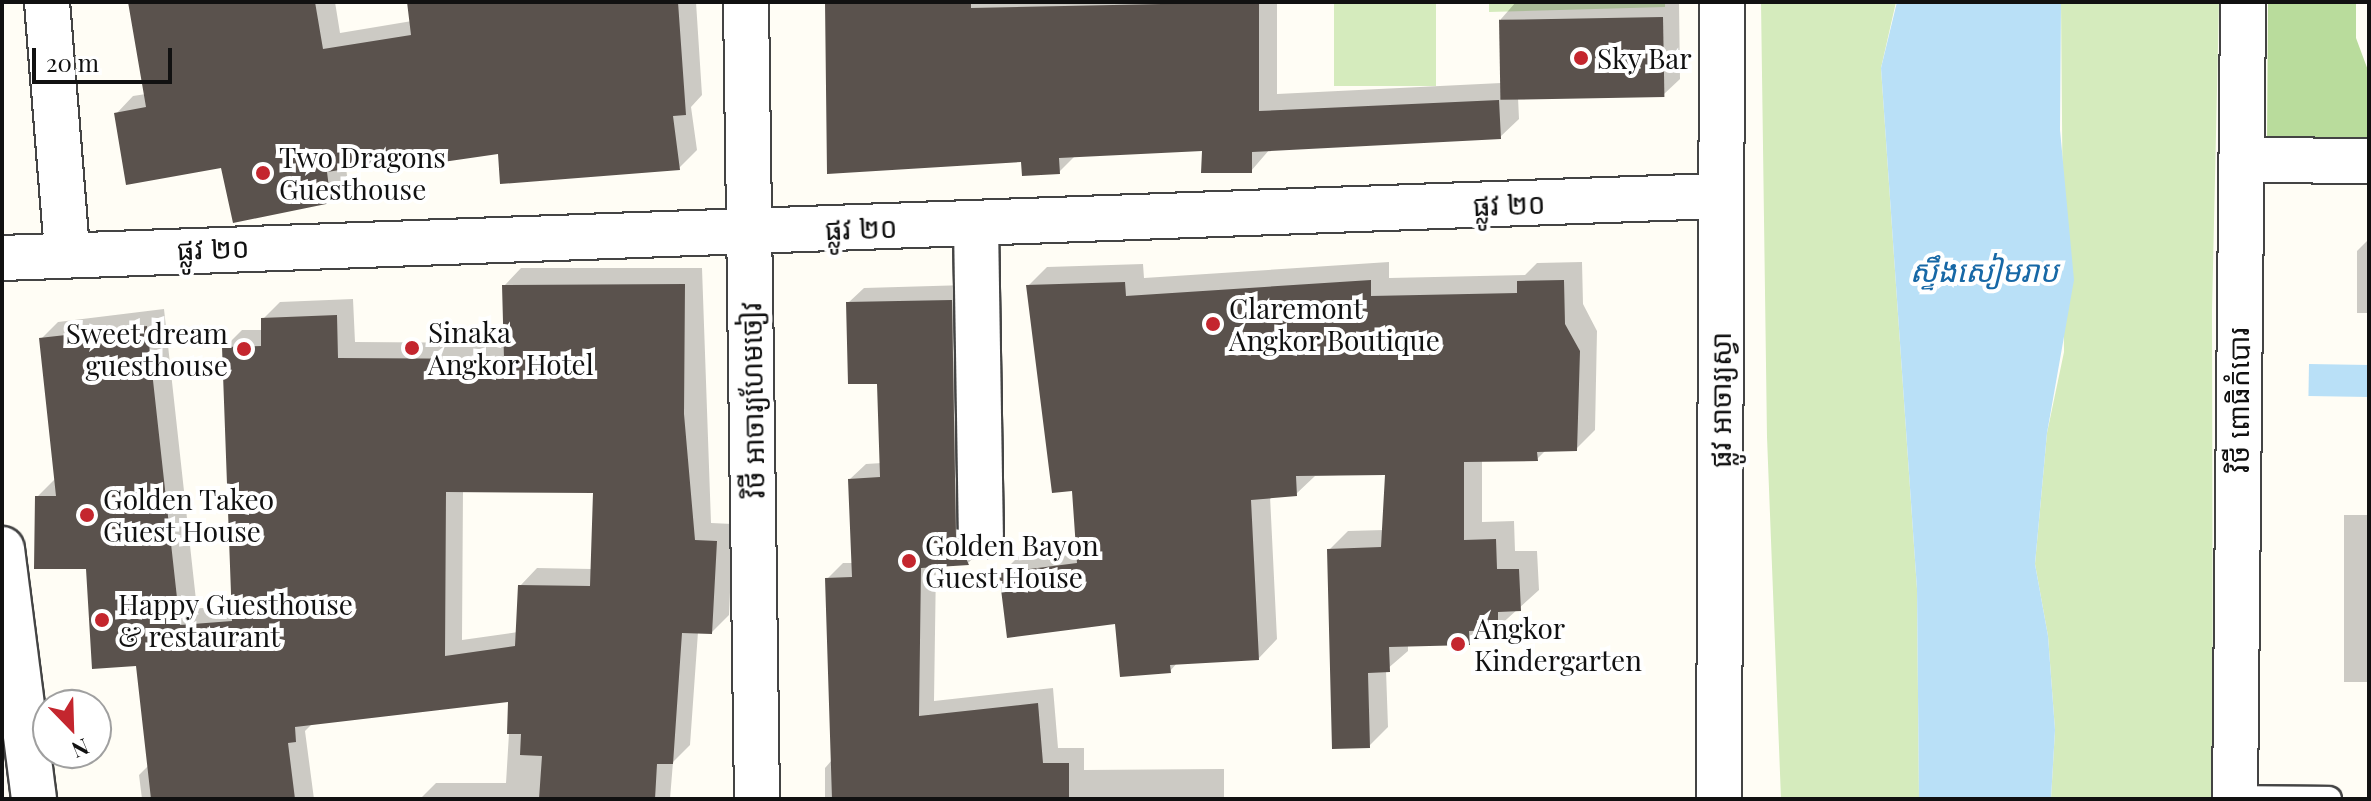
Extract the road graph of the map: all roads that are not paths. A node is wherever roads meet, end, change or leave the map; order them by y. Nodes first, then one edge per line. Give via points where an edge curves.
1 (47, 2) edge
2 (746, 2) edge
3 (1722, 2) edge
4 (2243, 2) edge
5 (2241, 160) junction
6 (2369, 161) edge
7 (1720, 196) junction
8 (976, 224) junction
9 (750, 232) junction
10 (67, 253) junction
11 (2, 258) edge
12 (981, 536) dead end
13 (2, 549) edge
14 (2235, 798) edge
15 (2282, 798) edge
16 (34, 799) edge
17 (757, 799) edge
18 (1719, 799) edge
19 (2329, 799) edge

1 - 10 street
2 - 9 street, វិថី អាចារ្យហែមចៀវ
3 - 7 street, ផ្លូវ អាចារ្យស្វា
4 - 5 street, វិថី ពោធិកំបោរ
5 - 6 street
5 - 14 street, វិថី ពោធិកំបោរ
7 - 8 street, ផ្លូវ ២០
7 - 18 street, ផ្លូវ អាចារ្យស្វា
8 - 9 street, ផ្លូវ ២០
8 - 12 street
9 - 10 street, ផ្លូវ ២០
9 - 17 street, វិថី អាចារ្យហែមចៀវ
10 - 11 street, ផ្លូវ ២០
13 - 16 street
14 - 15 lane
15 - 19 lane

